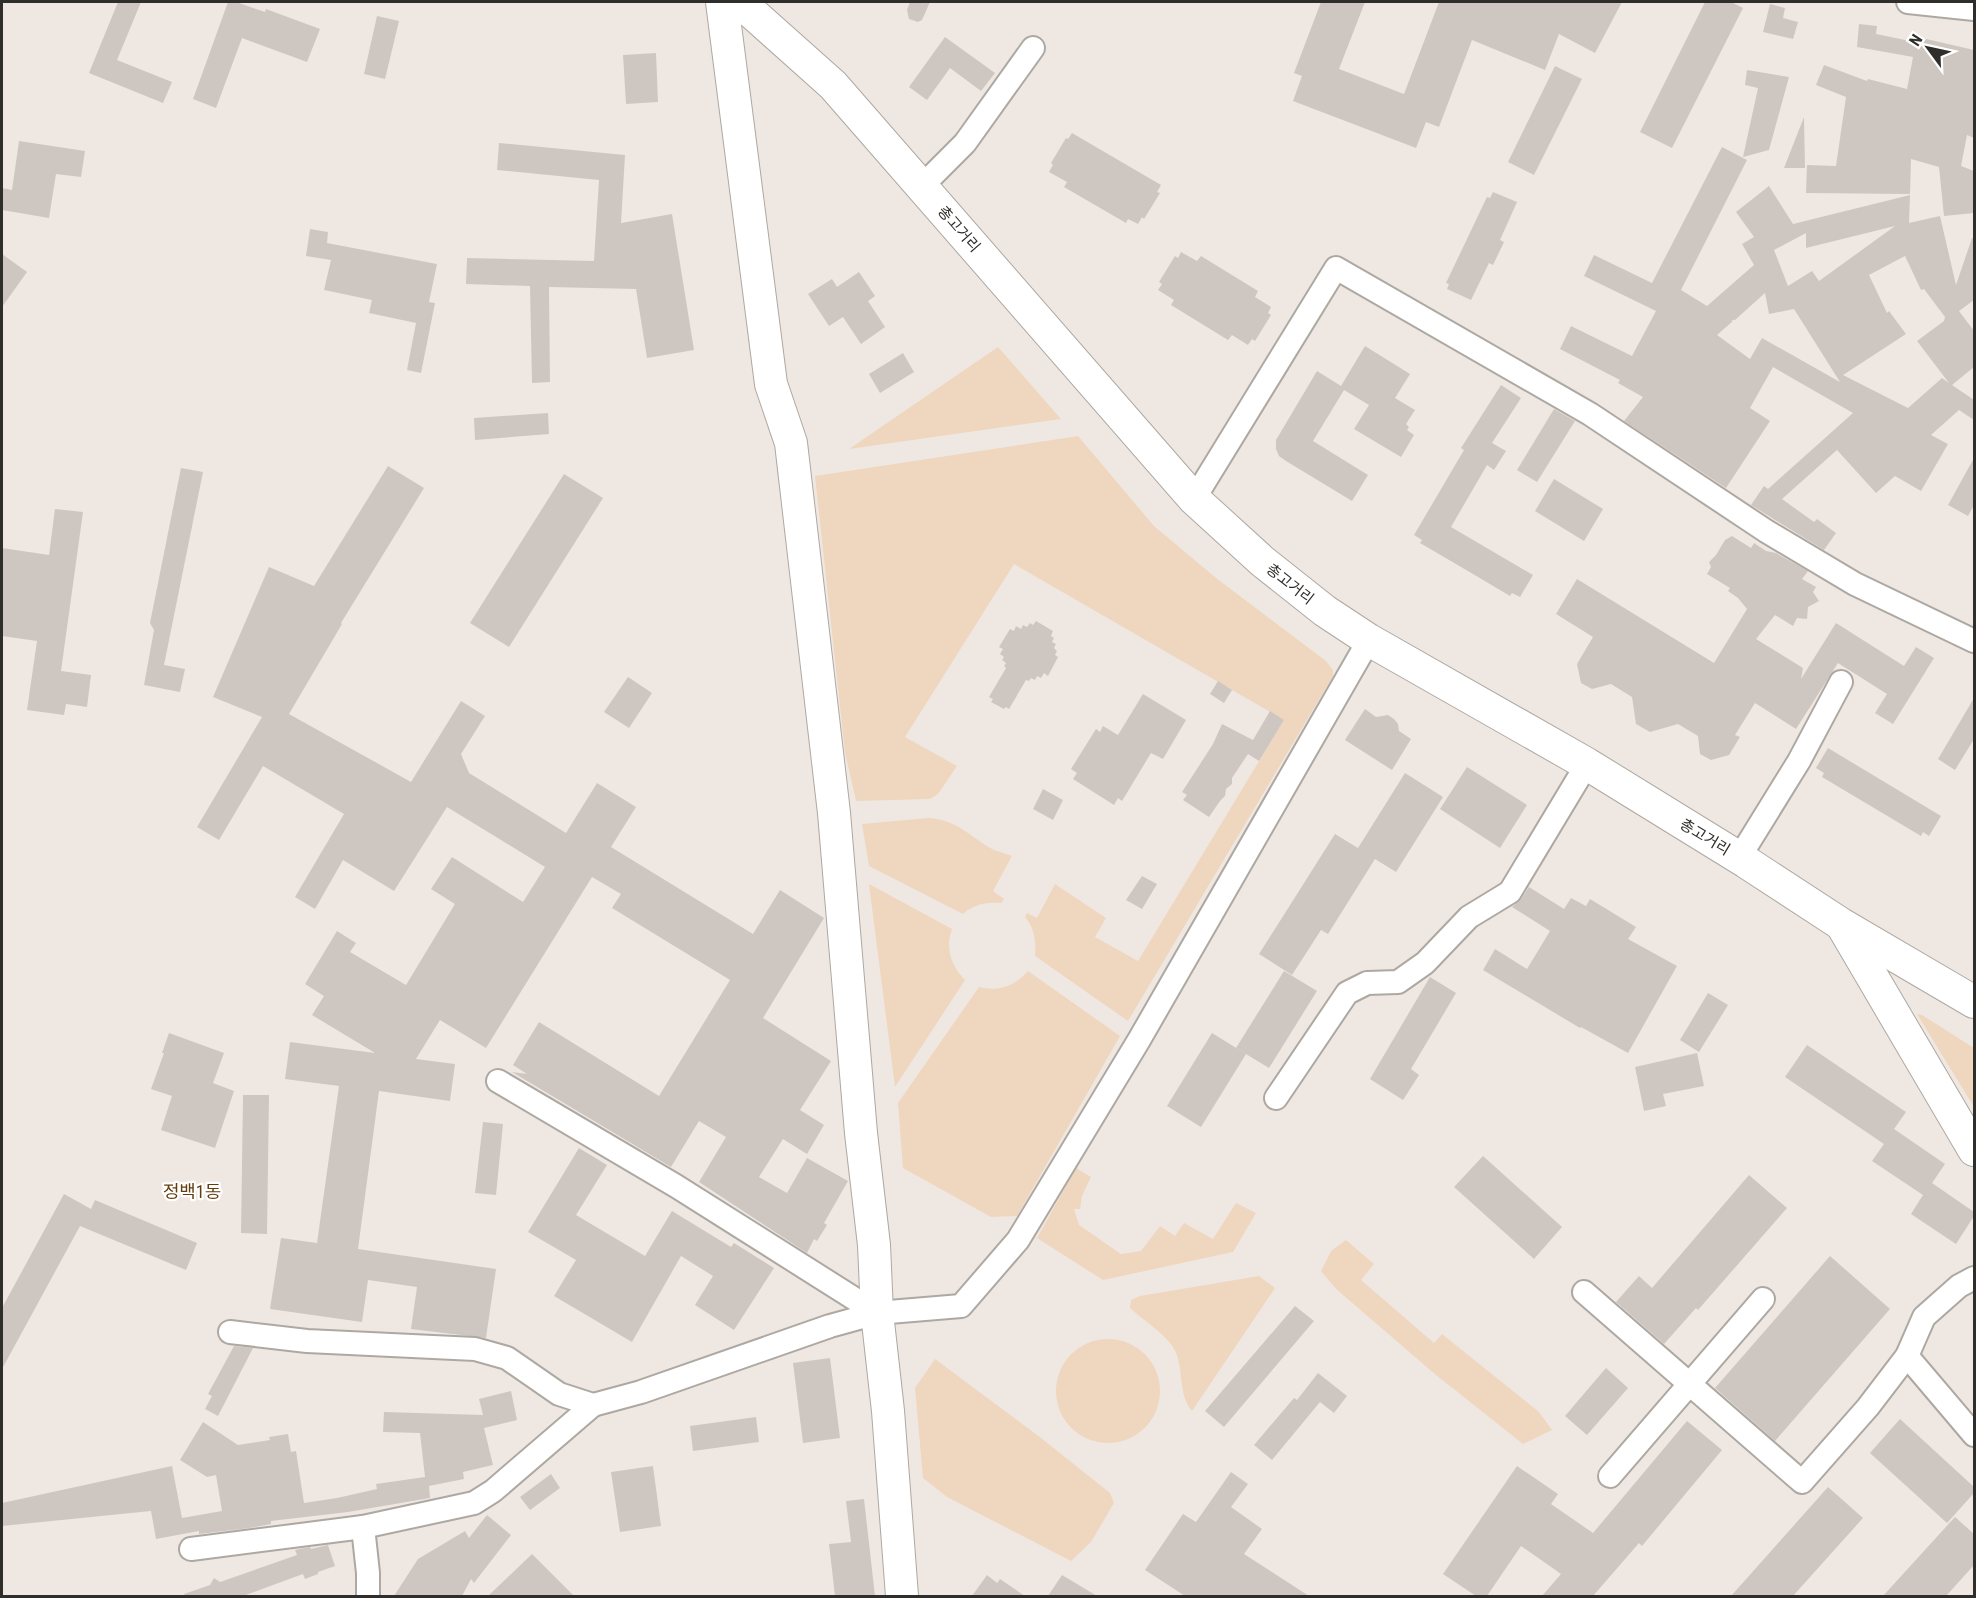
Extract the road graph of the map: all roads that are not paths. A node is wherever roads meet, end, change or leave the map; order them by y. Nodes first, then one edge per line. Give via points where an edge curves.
1 (722, 2) edge
2 (740, 2) edge
3 (1908, 2) edge
4 (1974, 9) edge
5 (1033, 48) dead end
6 (922, 186) junction
7 (1194, 499) junction
8 (1369, 640) junction
9 (1974, 641) edge
10 (1841, 682) dead end
11 (1587, 764) junction
12 (1739, 858) junction
13 (1841, 924) junction
14 (1974, 1002) edge
15 (498, 1081) dead end
16 (1276, 1098) dead end
17 (1974, 1150) edge
18 (1974, 1278) edge
19 (1584, 1292) dead end
20 (1762, 1299) dead end
21 (877, 1313) junction
22 (230, 1332) dead end
23 (1907, 1356) junction
24 (1689, 1383) junction
25 (593, 1406) junction
26 (1974, 1435) edge
27 (1611, 1476) dead end
28 (363, 1527) junction
29 (191, 1549) dead end
30 (368, 1596) edge
31 (902, 1596) edge

1 - 21 main road via 771,384 791,443 837,847
2 - 6 main road, 총고거리 via 833,85
3 - 4 street
5 - 6 street via 965,143
6 - 7 main road, 총고거리
7 - 8 main road, 총고거리 via 1262,561
7 - 9 street via 1336,268 1590,414 1766,531 1855,584
8 - 11 main road, 총고거리
8 - 21 street via 1139,1040 1017,1240 961,1306
10 - 12 street
11 - 12 main road, 총고거리
11 - 16 street via 1510,892 1468,917 1425,963 1398,982 1367,983 1347,993
12 - 13 main road, 총고거리
13 - 14 main road, 총고거리
13 - 17 main road
15 - 21 street via 676,1186
18 - 23 street via 1924,1317
19 - 24 street
20 - 24 street
21 - 25 street
21 - 31 main road
22 - 25 street via 307,1341 475,1349 507,1358 559,1394
23 - 24 street via 1802,1482
23 - 26 street
24 - 27 street
25 - 28 street via 474,1503
28 - 29 street
28 - 30 street

